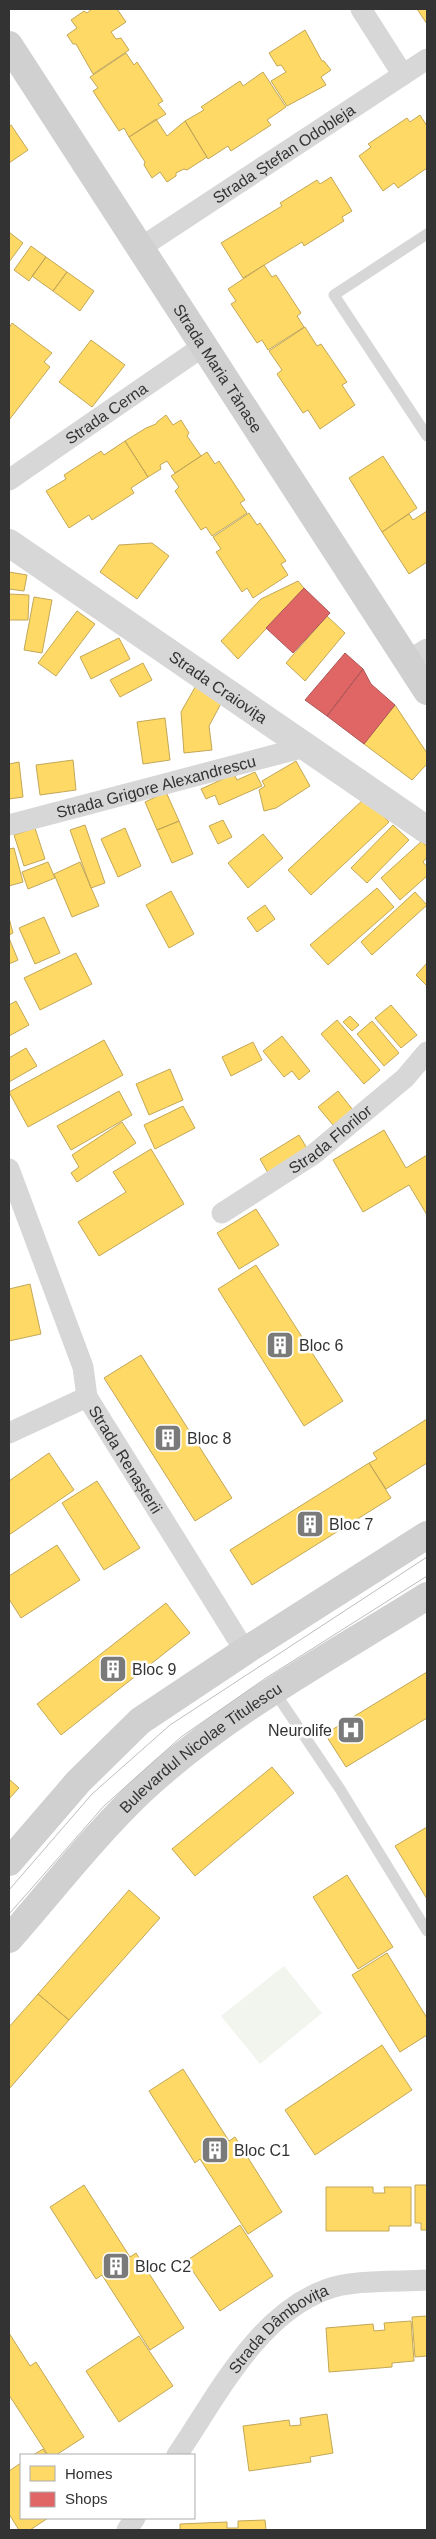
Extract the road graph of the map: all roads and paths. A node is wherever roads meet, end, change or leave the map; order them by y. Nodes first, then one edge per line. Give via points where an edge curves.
1 (361, 9) edge
2 (9, 46) edge
3 (427, 59) edge
4 (404, 75) junction
5 (427, 234) edge
6 (140, 248) junction
7 (202, 347) junction
8 (427, 436) edge
9 (9, 480) edge
10 (9, 543) edge
11 (418, 655) edge
12 (427, 691) edge
13 (305, 747) junction
14 (9, 825) edge
15 (427, 830) edge
16 (427, 1052) edge
17 (9, 1169) edge
18 (222, 1214) dead end
19 (87, 1398) junction
20 (9, 1434) edge
21 (427, 1535) edge
22 (427, 1596) edge
23 (245, 1651) junction
24 (274, 1692) junction
25 (9, 1862) edge
26 (427, 1931) edge
27 (9, 1939) edge
28 (427, 2280) edge
29 (178, 2454) edge
30 (134, 2519) edge
31 (127, 2530) edge

1 - 4 street
2 - 6 main road, Strada Maria Tănase
3 - 4 street, Strada Ștefan Odobleja
4 - 6 street, Strada Ștefan Odobleja
5 - 8 lane via 334,295
6 - 7 main road, Strada Maria Tănase
7 - 9 street, Strada Cerna
7 - 11 main road, Strada Maria Tănase
10 - 13 street, Strada Craiovița
11 - 12 main road, Strada Maria Tănase
13 - 14 street, Strada Grigore Alexandrescu
13 - 15 street, Strada Craiovița
16 - 18 street, Strada Florilor via 405,1078 314,1154
17 - 19 street, Strada Renașterii via 82,1367
19 - 20 street
19 - 23 street, Strada Renașterii
21 - 23 main road
22 - 24 main road, Bulevardul Nicolae Titulescu
23 - 25 main road via 140,1721 78,1782
24 - 26 lane via 340,1789
24 - 27 main road, Bulevardul Nicolae Titulescu via 196,1745 140,1793
28 - 29 street, Strada Dâmbovița via 365,2283 326,2289 287,2310 251,2346
30 - 31 street

